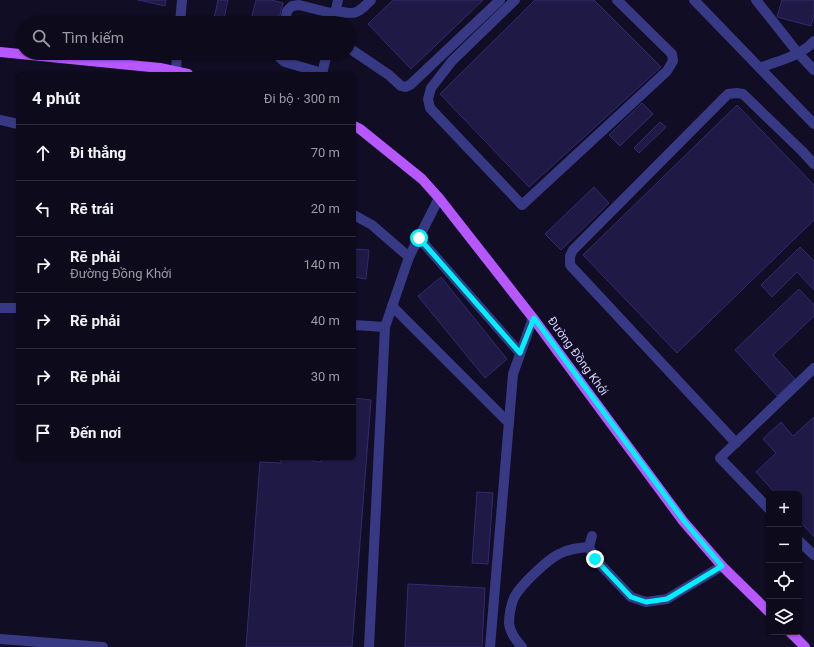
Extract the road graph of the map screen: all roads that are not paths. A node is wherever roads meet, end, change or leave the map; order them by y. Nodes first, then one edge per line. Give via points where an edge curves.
1 (182, 0) edge
2 (338, 0) edge
3 (371, 0) edge
4 (500, 0) edge
5 (515, 0) edge
6 (617, 0) edge
7 (694, 0) edge
8 (758, 1) edge
9 (181, 16) edge
10 (286, 16) edge
11 (335, 16) edge
12 (814, 41) edge
13 (0, 52) edge
14 (356, 53) edge
15 (798, 53) junction
16 (16, 54) edge
17 (80, 60) edge
18 (177, 60) edge
19 (282, 60) edge
20 (325, 60) edge
21 (760, 68) junction
22 (814, 70) edge
23 (176, 71) junction
24 (180, 72) edge
25 (319, 72) edge
26 (322, 72) edge
27 (0, 120) edge
28 (16, 124) edge
29 (814, 124) edge
30 (356, 127) edge
31 (814, 164) edge
32 (439, 198) junction
33 (356, 216) edge
34 (419, 238) junction
35 (409, 257) junction
36 (392, 306) junction
37 (0, 308) edge
38 (16, 308) edge
39 (534, 318) junction
40 (356, 325) edge
41 (385, 327) junction
42 (520, 353) junction
43 (814, 368) edge
44 (509, 423) junction
45 (736, 444) junction
46 (766, 506) edge
47 (592, 536) dead end
48 (802, 544) edge
49 (589, 547) junction
50 (814, 555) edge
51 (722, 566) junction
52 (766, 609) edge
53 (793, 635) edge
54 (0, 640) edge
55 (103, 647) edge
56 (369, 647) edge
57 (490, 647) edge
58 (522, 647) edge
59 (805, 647) edge

1 - 9 lane
2 - 11 lane
3 - 11 lane via 359,11
4 - 14 lane via 405,87
5 - 6 lane via 452,61 430,88 428,99 430,108 522,205 666,71 673,61 672,54
7 - 21 lane
8 - 15 lane
10 - 11 lane via 292,6 299,5
12 - 15 lane
13 - 16 main road
15 - 21 lane
15 - 22 lane
17 - 23 main road
18 - 23 lane
19 - 25 lane
20 - 26 lane
21 - 29 lane
23 - 24 main road
27 - 28 lane
30 - 32 main road, Đường Đồng Khởi via 422,179
31 - 45 lane via 743,94 728,94 573,250 570,256 570,265
32 - 34 lane
32 - 39 main road, Đường Đồng Khởi
33 - 35 lane via 372,225
34 - 35 lane
34 - 42 lane
35 - 36 lane
36 - 41 lane
36 - 44 lane
37 - 38 lane
39 - 42 lane
39 - 51 main road, Đường Đồng Khởi via 684,521
40 - 41 lane
41 - 56 lane
42 - 44 lane via 513,374
43 - 45 lane
44 - 57 lane
45 - 46 lane via 720,458
47 - 49 lane
48 - 50 lane
49 - 51 lane via 595,559 631,597 646,602 667,599
49 - 58 lane via 569,550 550,560 520,588 514,597 509,623 512,634
51 - 52 main road, Đường Đồng Khởi
53 - 59 main road
54 - 55 lane

